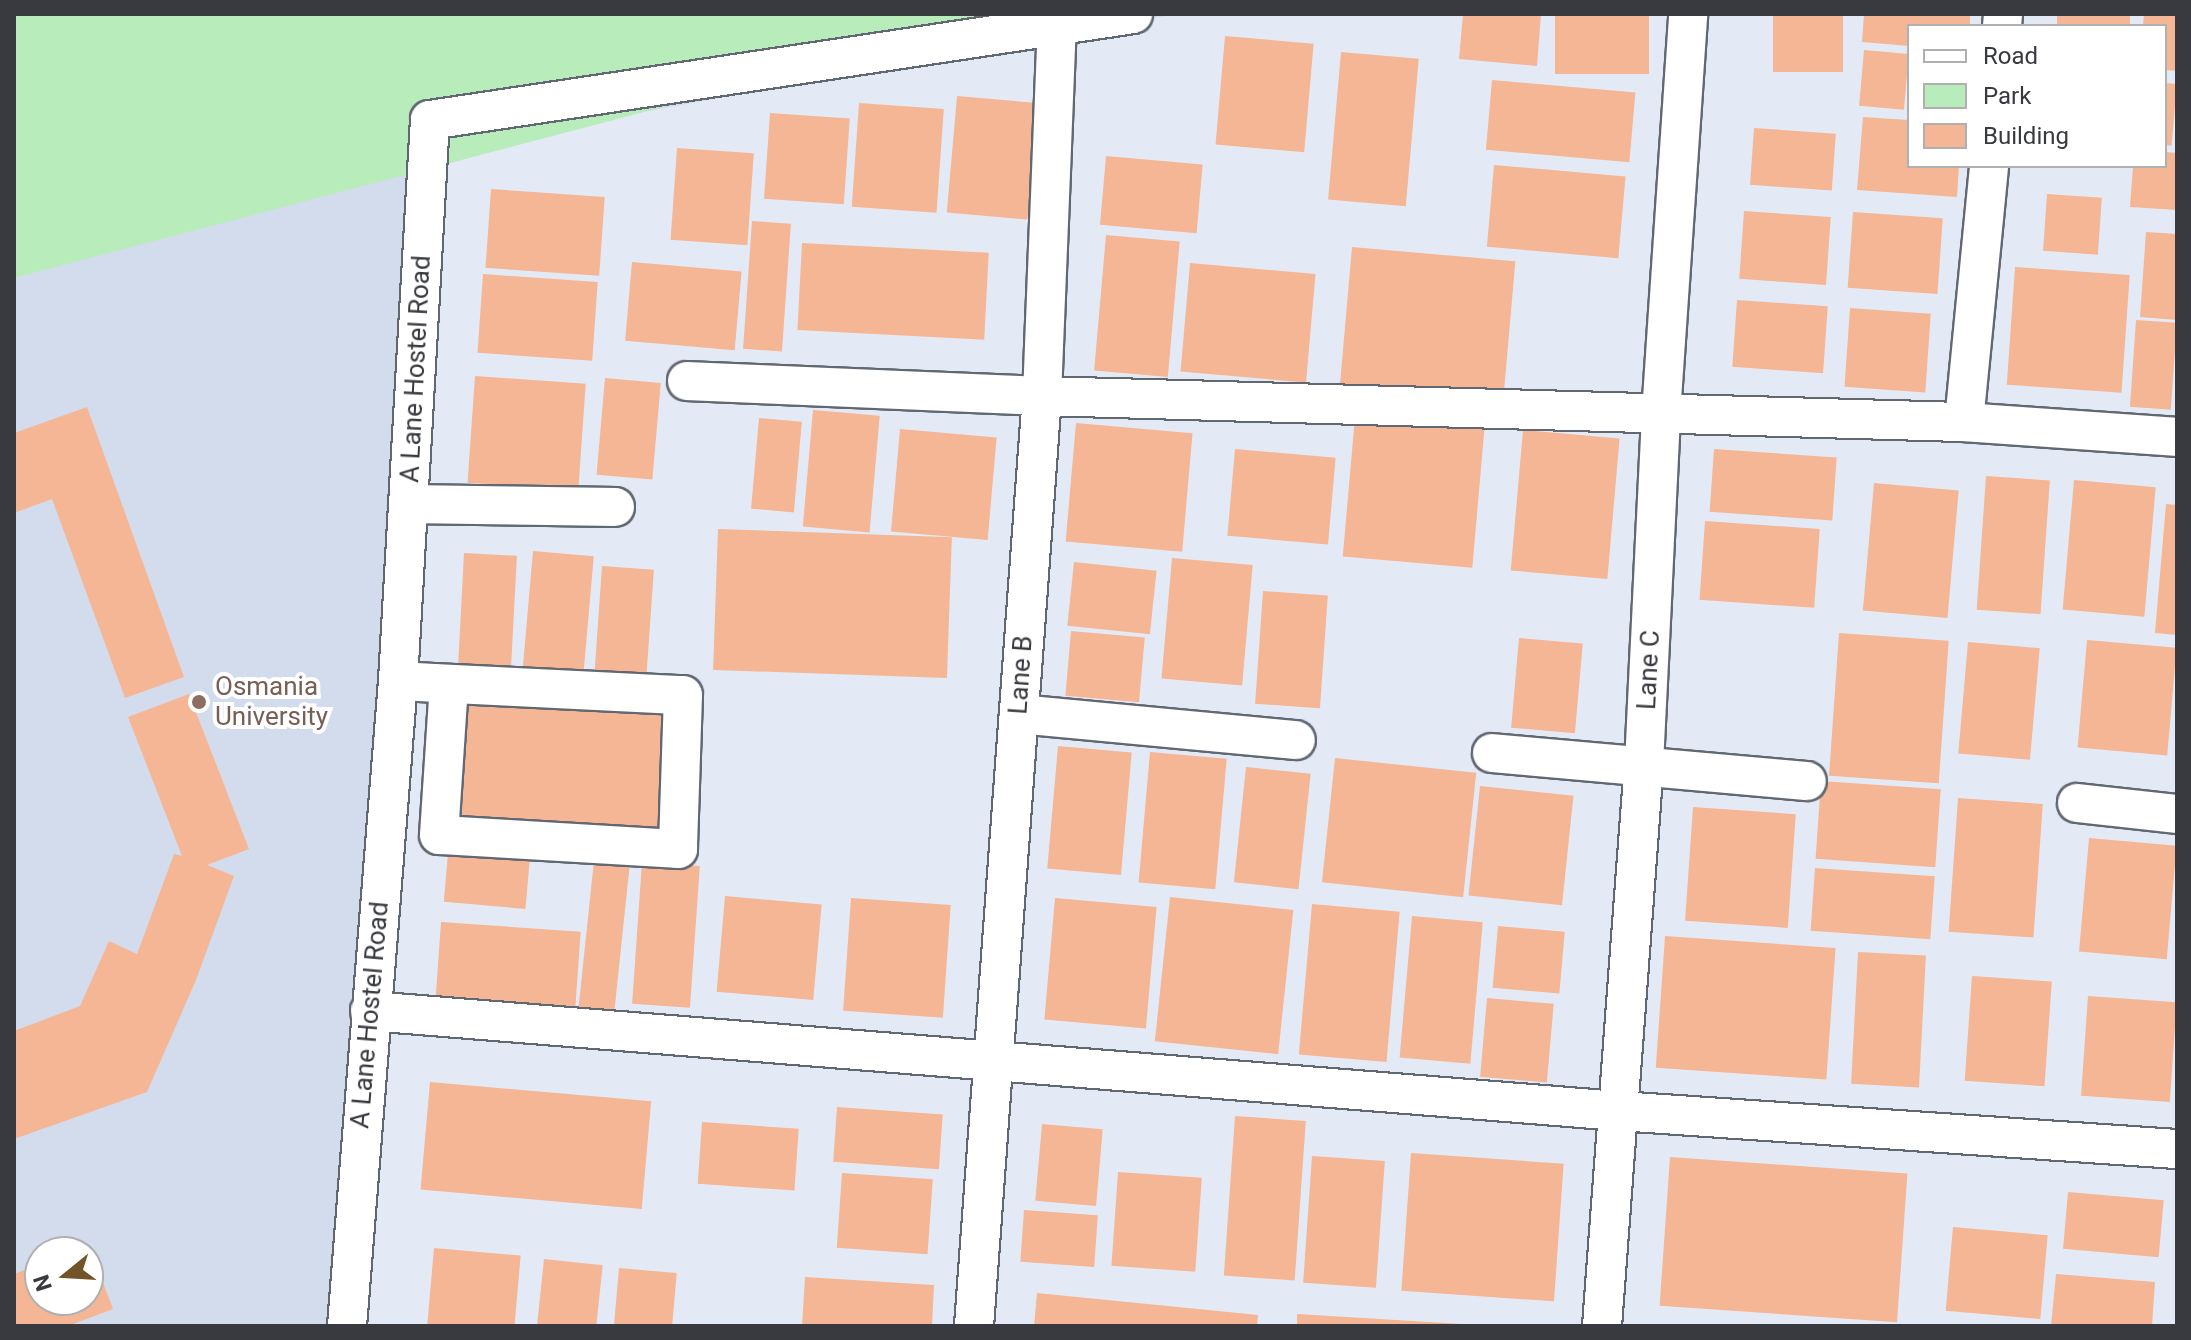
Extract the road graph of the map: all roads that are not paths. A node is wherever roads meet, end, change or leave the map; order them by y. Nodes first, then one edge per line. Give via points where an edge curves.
1 (1133, 14) edge
2 (1688, 14) edge
3 (1057, 23) junction
4 (1989, 168) edge
5 (687, 381) dead end
6 (1042, 396) junction
7 (1661, 414) junction
8 (1964, 422) junction
9 (2177, 437) edge
10 (408, 504) junction
11 (615, 507) dead end
12 (398, 681) junction
13 (449, 684) junction
14 (1019, 714) junction
15 (1296, 740) dead end
16 (1492, 753) dead end
17 (1644, 764) junction
18 (1807, 781) dead end
19 (2077, 803) dead end
20 (2177, 814) edge
21 (370, 1011) junction
22 (994, 1059) junction
23 (1619, 1111) junction
24 (2177, 1149) edge
25 (347, 1326) edge
26 (974, 1326) edge
27 (1602, 1326) edge

1 - 3 street, A Lane Hostel Road
2 - 7 street, Lane C
3 - 6 street, Lane B
3 - 10 street, A Lane Hostel Road via 430,120
4 - 8 street
5 - 6 street
6 - 7 street
6 - 14 street, Lane B
7 - 8 street
7 - 17 street, Lane C
8 - 9 street
10 - 11 street
10 - 12 street, A Lane Hostel Road
12 - 13 street
12 - 21 street, A Lane Hostel Road
13 - 13 street via 439,835 678,849 683,695
14 - 15 street
14 - 22 street, Lane B
16 - 17 street
17 - 18 street
17 - 23 street, Lane C
19 - 20 street
21 - 22 street
21 - 25 street, A Lane Hostel Road
22 - 23 street
22 - 26 street, Lane B
23 - 24 street
23 - 27 street, Lane C

